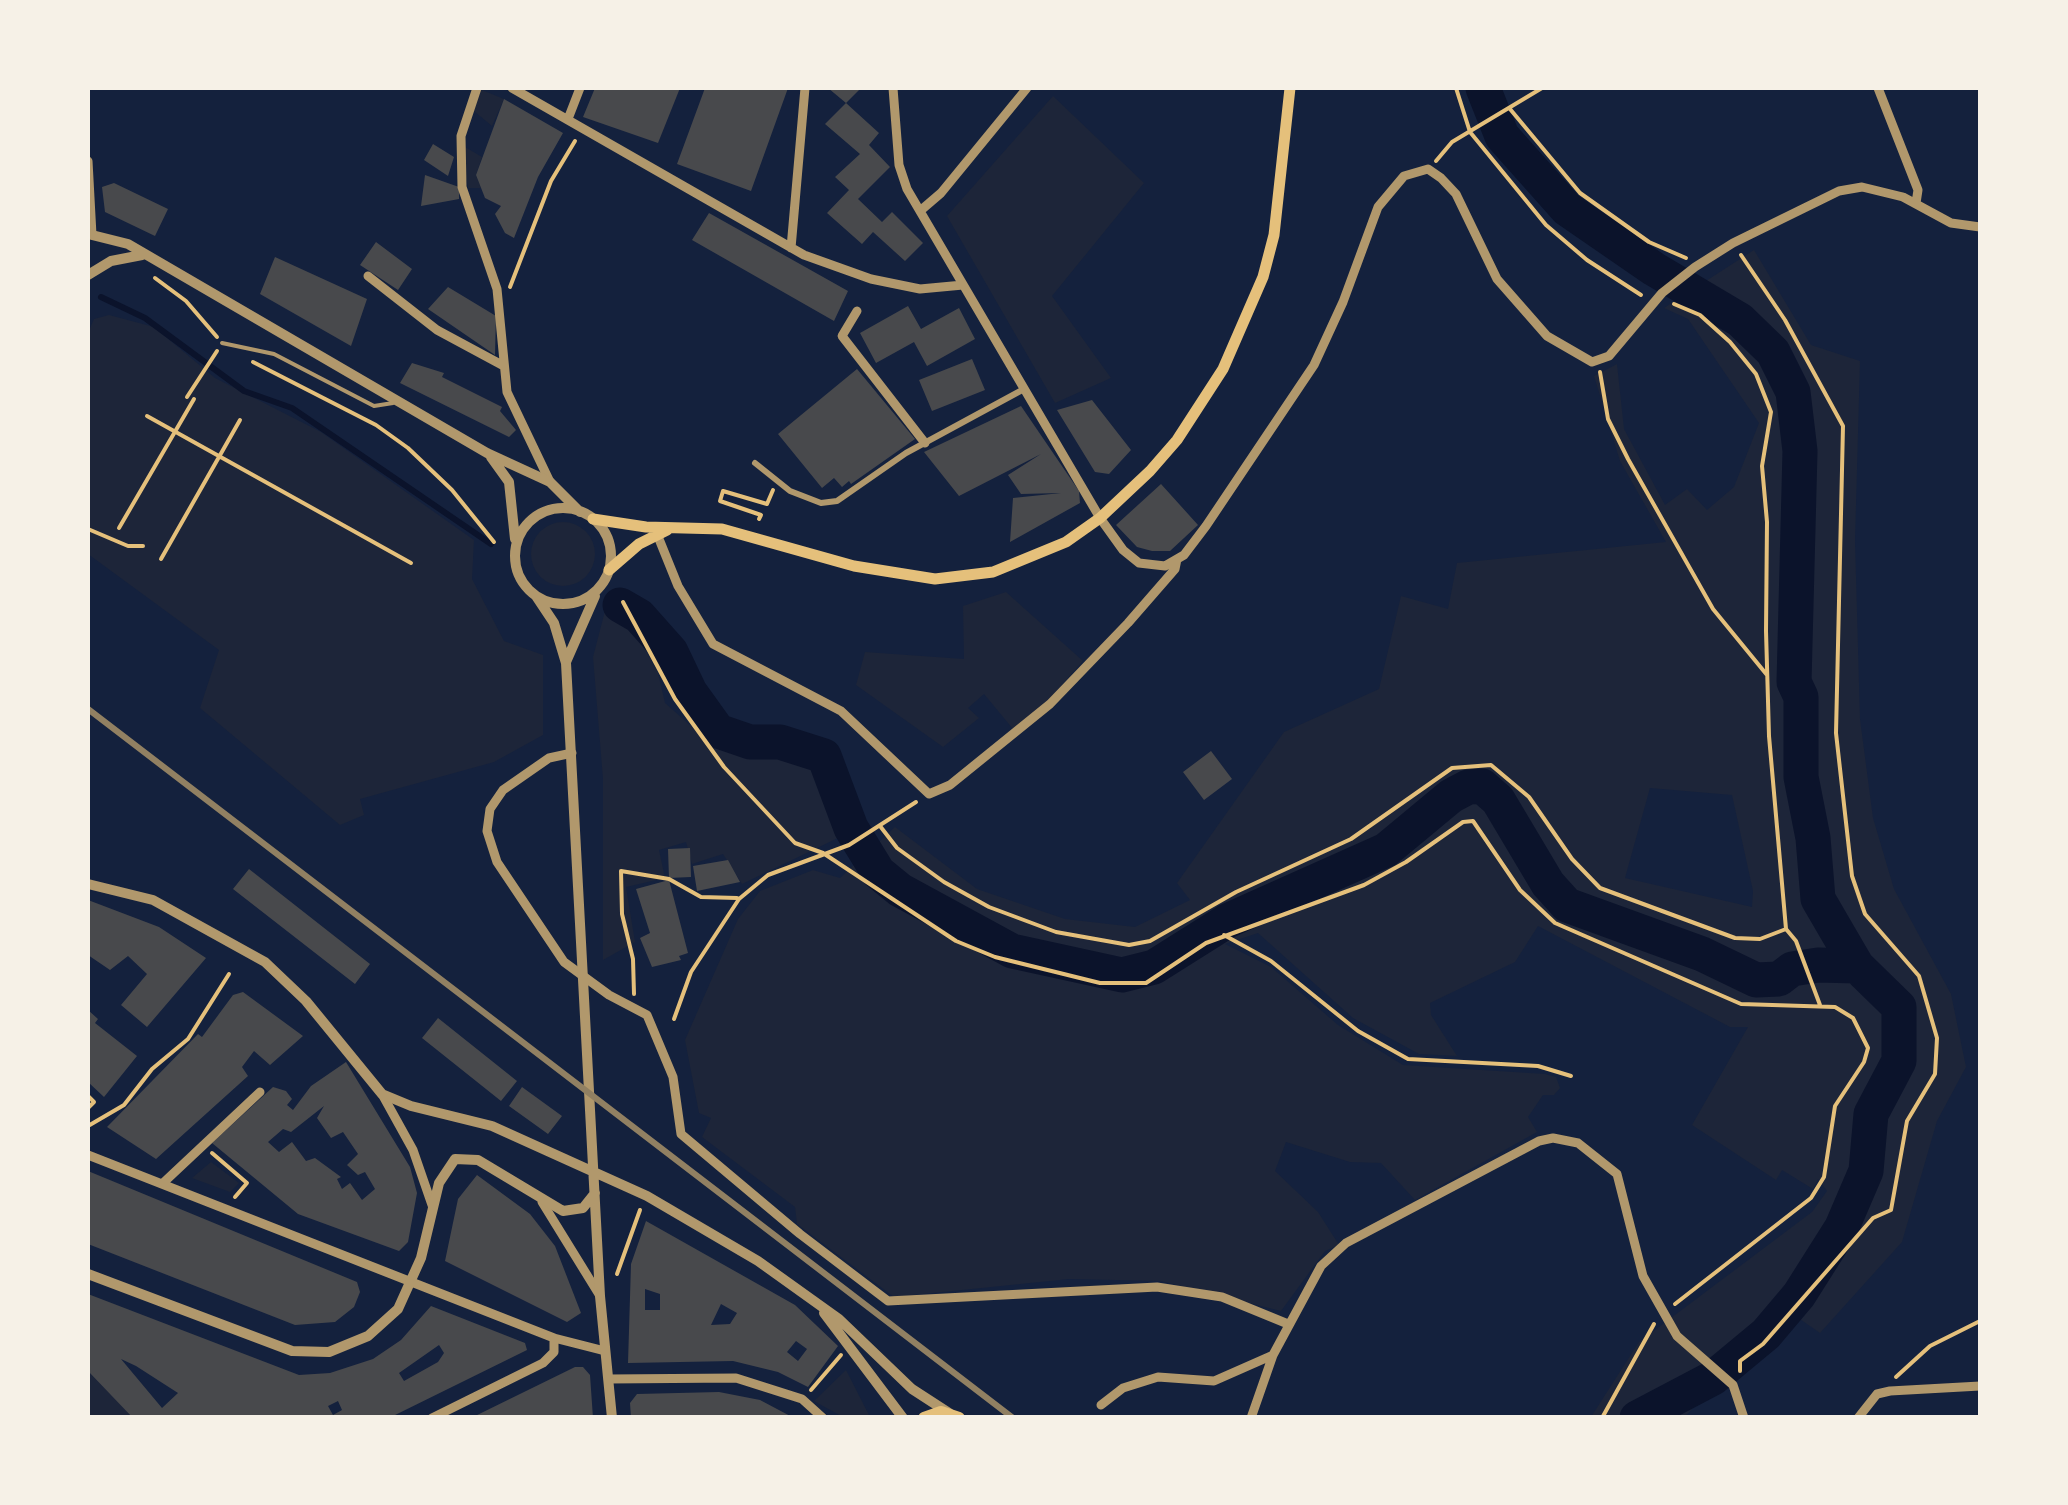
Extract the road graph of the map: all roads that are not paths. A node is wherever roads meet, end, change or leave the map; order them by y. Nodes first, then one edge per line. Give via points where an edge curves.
1 (477, 88) edge
2 (512, 88) edge
3 (580, 88) edge
4 (806, 88) edge
5 (894, 88) edge
6 (1028, 88) edge
7 (1290, 88) edge
8 (1878, 88) edge
9 (568, 119) junction
10 (88, 161) edge
11 (1916, 203) junction
12 (920, 211) junction
13 (1980, 227) edge
14 (90, 235) edge
15 (791, 248) junction
16 (143, 255) junction
17 (88, 275) edge
18 (368, 276) dead end
19 (964, 285) junction
20 (857, 311) dead end
21 (222, 342) road end
22 (502, 365) junction
23 (1025, 389) junction
24 (401, 402) junction
25 (925, 443) junction
26 (487, 453) junction
27 (755, 463) dead end
28 (550, 482) junction
29 (580, 512) junction
30 (1100, 518) junction
31 (593, 519) junction
32 (676, 527) junction
33 (657, 534) junction
34 (516, 546) junction
35 (1177, 559) junction
36 (609, 570) junction
37 (598, 590) junction
38 (536, 596) junction
39 (566, 663) junction
40 (572, 753) junction
41 (88, 884) edge
42 (260, 1092) dead end
43 (382, 1094) junction
44 (88, 1155) edge
45 (162, 1184) junction
46 (596, 1192) junction
47 (542, 1202) junction
48 (433, 1206) junction
49 (88, 1274) edge
50 (413, 1282) junction
51 (600, 1296) junction
52 (814, 1300) junction
53 (1288, 1324) junction
54 (554, 1338) junction
55 (606, 1350) junction
56 (1273, 1355) junction
57 (609, 1379) junction
58 (1980, 1386) edge
59 (1101, 1405) dead end
60 (954, 1415) edge
61 (432, 1418) edge
62 (612, 1418) edge
63 (823, 1418) edge
64 (904, 1418) edge
65 (924, 1418) edge
66 (1251, 1418) edge
67 (1744, 1418) edge
68 (1858, 1418) edge

1 - 22 street via 461,136 462,186 500,304
2 - 9 street
3 - 9 street
4 - 15 street
5 - 12 street via 899,165
6 - 12 street
7 - 30 main road via 1274,235 1244,324 1177,440
8 - 11 street via 1918,190
9 - 15 street
10 - 14 street
11 - 13 street via 1950,223
11 - 35 street via 1862,187 1803,208 1698,266 1598,360 1575,355 1547,336 1497,279 1456,194 1428,169 1404,176 1378,207 1314,364
12 - 19 street
14 - 16 street
15 - 19 street via 920,289
16 - 17 street via 112,260
16 - 24 street
18 - 22 street via 437,330
19 - 23 street
20 - 25 street via 842,336
21 - 24 lane via 274,354 374,406
22 - 28 street via 507,392
23 - 25 street
23 - 30 street
24 - 26 street
25 - 27 street via 837,501 821,504
26 - 28 street
26 - 34 street via 509,482
28 - 29 street
29 - 31 street
29 - 34 street via 540,514
30 - 32 main road via 1066,542 1009,567 935,579 854,566 722,529
30 - 35 street via 1139,563 1165,566
31 - 32 main road
31 - 36 street via 609,542
32 - 33 main road
33 - 35 street via 713,644 841,710 928,794 950,786 1050,704 1128,623
33 - 36 main road
34 - 38 street via 518,574
36 - 37 street
37 - 38 street via 575,603
37 - 39 street
38 - 39 street via 554,623
39 - 40 street
40 - 46 street
40 - 53 street via 549,758 503,790 490,809 487,831 497,862 564,962 647,1015 673,1076 680,1134 888,1301 1157,1286 1222,1296
41 - 43 street via 153,900 255,956 306,1001
42 - 45 street
43 - 48 street via 413,1150
43 - 52 street via 492,1126 647,1196
44 - 45 street
45 - 50 street
46 - 47 street via 577,1211
46 - 51 street
47 - 48 street via 490,1166 462,1156 444,1172
47 - 51 street
48 - 50 street
49 - 50 street via 306,1354 342,1348 376,1330
50 - 54 street
51 - 55 street
52 - 60 street via 912,1389
52 - 64 street
53 - 56 street
53 - 67 street via 1321,1266 1346,1243 1553,1138 1578,1144 1617,1174 1642,1276 1677,1336 1725,1376
54 - 55 street
54 - 61 street via 554,1352 543,1363
55 - 57 street
56 - 59 street via 1214,1381 1158,1377 1123,1388
56 - 66 street
57 - 62 street
57 - 63 street via 736,1378 802,1399
58 - 68 street via 1876,1394
60 - 65 main road

